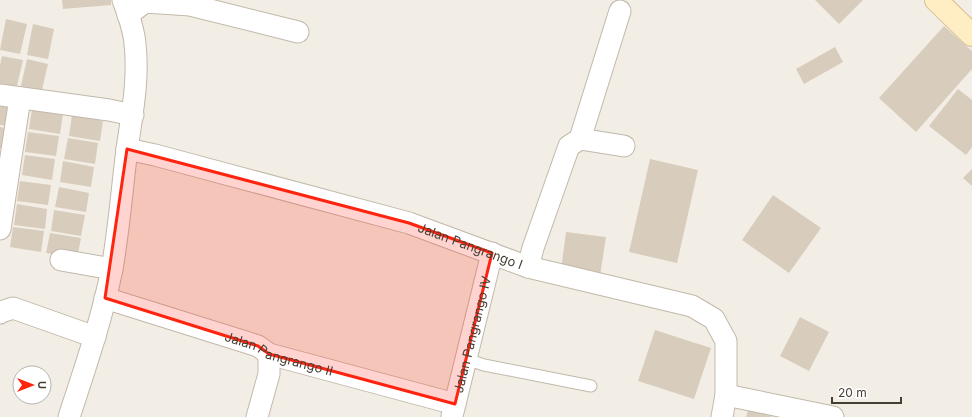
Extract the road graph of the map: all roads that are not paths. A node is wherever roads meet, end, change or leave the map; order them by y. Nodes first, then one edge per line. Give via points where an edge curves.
1 (936, 0) edge
2 (126, 8) edge
3 (620, 11) dead end
4 (298, 32) dead end
5 (972, 35) edge
6 (10, 96) edge
7 (133, 115) junction
8 (580, 139) junction
9 (624, 146) dead end
10 (127, 149) junction
11 (0, 229) edge
12 (492, 253) junction
13 (61, 260) dead end
14 (528, 267) junction
15 (112, 269) junction
16 (105, 298) junction
17 (0, 313) edge
18 (95, 337) junction
19 (269, 354) junction
20 (466, 359) junction
21 (591, 386) dead end
22 (726, 395) junction
23 (454, 410) edge
24 (69, 417) edge
25 (258, 417) edge
26 (722, 417) edge
27 (833, 417) edge

1 - 5 main road
2 - 4 street via 145,2 190,5
2 - 7 street via 135,43
3 - 8 street
6 - 7 street
6 - 11 street
7 - 10 street
8 - 9 street
8 - 14 street via 569,146
10 - 12 street, Jalan Pangrango I via 409,223
10 - 15 street
12 - 14 street, Jalan Pangrango I
12 - 20 street, Jalan Pangrango IV
13 - 15 street
14 - 22 street, Jalan Pangrango I via 692,306 714,318 726,341
15 - 16 street
16 - 18 street
16 - 19 street, Jalan Pangrango II via 258,346
17 - 18 street via 13,308
18 - 24 street
19 - 23 street, Jalan Pangrango II
19 - 25 street via 269,374
20 - 21 lane via 484,365
20 - 23 street, Jalan Pangrango IV
22 - 26 street, Jalan Pangrango I
22 - 27 street

